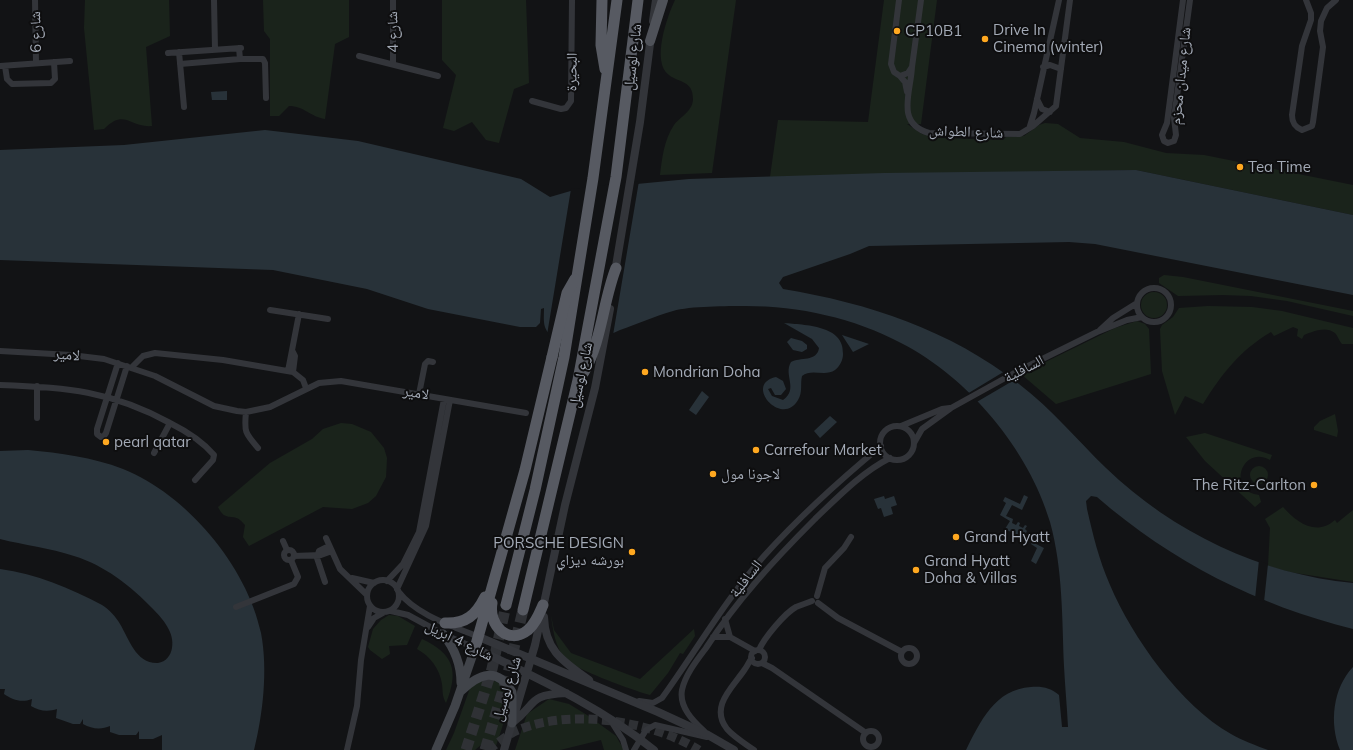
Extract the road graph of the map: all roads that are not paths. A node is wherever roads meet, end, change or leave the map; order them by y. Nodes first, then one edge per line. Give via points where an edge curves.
1 (36, 0) edge
2 (214, 0) edge
3 (393, 0) edge
4 (572, 0) edge
5 (602, 0) edge
6 (617, 0) edge
7 (638, 0) edge
8 (656, 0) edge
9 (663, 0) edge
10 (899, 0) edge
11 (921, 0) edge
12 (1059, 0) edge
13 (1070, 0) edge
14 (1183, 0) edge
15 (1190, 0) edge
16 (1306, 0) edge
17 (1336, 0) edge
18 (1309, 30) junction
19 (1320, 31) junction
20 (650, 41) junction
21 (215, 49) junction
22 (179, 52) junction
23 (168, 53) dead end
24 (359, 56) dead end
25 (240, 59) junction
26 (70, 61) dead end
27 (54, 62) junction
28 (36, 63) junction
29 (180, 64) junction
30 (393, 64) junction
31 (2, 66) edge
32 (912, 67) junction
33 (1043, 67) junction
34 (1061, 69) junction
35 (438, 76) dead end
36 (900, 76) junction
37 (607, 77) junction
38 (908, 94) junction
39 (1037, 97) junction
40 (266, 98) dead end
41 (532, 101) dead end
42 (184, 107) dead end
43 (1050, 112) junction
44 (1028, 130) junction
45 (616, 268) joint
46 (575, 279) junction
47 (1137, 303) junction
48 (270, 310) dead end
49 (299, 314) junction
50 (1142, 317) junction
51 (328, 319) dead end
52 (1097, 332) junction
53 (0, 351) edge
54 (592, 353) junction
55 (433, 362) dead end
56 (118, 363) junction
57 (130, 366) junction
58 (291, 371) junction
59 (0, 385) edge
60 (37, 386) junction
61 (306, 388) junction
62 (419, 394) junction
63 (108, 396) junction
64 (116, 399) junction
65 (447, 399) junction
66 (952, 408) junction
67 (246, 412) junction
68 (526, 414) dead end
69 (37, 418) dead end
70 (170, 423) junction
71 (899, 426) junction
72 (914, 443) junction
73 (881, 446) junction
74 (258, 448) dead end
75 (154, 452) dead end
76 (890, 458) junction
77 (196, 480) dead end
78 (850, 537) dead end
79 (326, 538) dead end
80 (283, 541) dead end
81 (778, 541) junction
82 (331, 549) junction
83 (414, 549) junction
84 (785, 549) junction
85 (317, 555) junction
86 (292, 558) junction
87 (497, 573) junction
88 (346, 574) junction
89 (387, 581) junction
90 (325, 582) dead end
91 (374, 583) junction
92 (398, 590) junction
93 (367, 595) junction
94 (816, 596) junction
95 (812, 601) junction
96 (818, 603) junction
97 (413, 605) junction
98 (543, 605) junction
99 (236, 606) dead end
100 (370, 606) junction
101 (506, 606) tunnel mouth
102 (523, 610) tunnel mouth
103 (391, 611) junction
104 (384, 612) junction
105 (408, 615) junction
106 (725, 619) junction
107 (444, 623) junction
108 (366, 632) junction
109 (443, 634) junction
110 (730, 636) junction
111 (479, 637) junction
112 (713, 637) junction
113 (475, 648) junction
114 (902, 652) dead end
115 (758, 656) junction
116 (531, 660) junction
117 (528, 673) junction
118 (600, 688) junction
119 (460, 693) junction
120 (567, 693) junction
121 (620, 697) junction
122 (610, 720) junction
123 (512, 723) junction
124 (866, 733) dead end
125 (710, 737) junction
126 (641, 739) junction
127 (727, 748) edge
128 (347, 750) edge
129 (436, 750) edge
130 (504, 750) edge
131 (626, 750) edge
132 (634, 750) edge
133 (654, 750) edge
134 (734, 750) edge
135 (754, 750) edge

1 - 28 street, شارع 6
2 - 21 street
3 - 30 street, شارع 4
4 - 41 street, البحيرة via 571,101 566,108 561,109
5 - 37 highway via 601,45
6 - 37 highway, شارع لوسيل
7 - 54 highway, شارع لوسيل
8 - 20 street, شارع لوسيل
9 - 20 main road
10 - 36 street, شارع الطواش via 891,64 894,72
11 - 32 street, شارع الطواش
12 - 33 street
13 - 34 street
14 - 15 street, شارع ميدان محزم via 1167,123 1162,135 1168,143 1174,140 1176,135 1174,118
16 - 18 street via 1312,13
17 - 19 street via 1324,12
18 - 19 street
18 - 19 street via 1302,46 1292,115 1294,126 1302,130 1312,126 1313,122 1323,47
20 - 45 street, شارع لوسيل
21 - 22 street
21 - 25 street via 240,48
22 - 23 street
22 - 29 street
24 - 30 street, شارع 4
25 - 29 street
25 - 40 street via 264,59
26 - 27 street, شارع 6
27 - 28 street, شارع 6
27 - 31 street via 55,79 51,83 12,84
28 - 31 street, شارع 6
29 - 42 street
30 - 35 street, شارع 4
32 - 36 street via 908,73
32 - 38 street, شارع الطواش
33 - 34 street via 1050,65
33 - 39 street
34 - 43 street, شارع الطواش via 1056,106
36 - 38 street, شارع الطواش via 905,82
37 - 46 highway, شارع لوسيل
38 - 44 street, شارع الطواش via 908,115 922,131 1017,134
39 - 43 street via 1042,109
39 - 44 street via 1033,120
43 - 44 street, شارع الطواش
45 - 54 highway
46 - 87 highway, bridge via 567,293 525,470
46 - 101 highway, شارع لوسيل via 564,357
47 - 50 street
47 - 50 street via 1142,293 1152,288 1160,290 1169,299 1169,310 1162,319 1152,321
47 - 52 street, السافلية
48 - 49 street
49 - 51 street
49 - 58 street
50 - 52 street, السافلية
52 - 66 street, السافلية via 1016,372
53 - 56 street, لامير via 71,355
54 - 98 street, شارع لوسيل via 595,388 568,490
54 - 102 highway, شارع لوسيل via 578,380
55 - 62 street via 428,361 425,364
56 - 57 street, لامير
56 - 63 street
57 - 58 street via 143,356 155,353
57 - 64 street
57 - 67 street, لامير via 168,381 214,406
58 - 61 street via 303,380
59 - 60 street
60 - 63 street via 75,389
60 - 69 street
61 - 62 street, لامير via 319,383 341,381
61 - 67 street, لامير via 270,407
62 - 65 street, لامير
63 - 64 street
63 - 64 street via 97,429 97,434 101,437 106,433
64 - 70 street
65 - 68 street, لامير
65 - 83 street via 435,468
66 - 71 street, السافلية via 942,409
66 - 72 street, السافلية via 922,429
67 - 74 street via 246,434
70 - 75 street
70 - 77 street via 193,436 214,455 213,460
71 - 72 street via 908,430
71 - 73 street via 886,430 881,438
72 - 76 street via 912,451 906,457
73 - 76 street
73 - 81 street, السافلية via 826,493
76 - 84 street, السافلية via 875,465
78 - 94 street via 844,548 825,568
79 - 82 street
80 - 86 street via 287,550 292,551
81 - 84 street
81 - 121 street, السافلية via 743,581 662,698 653,703
82 - 85 street via 319,551
82 - 88 street via 340,569
83 - 89 street via 401,568
83 - 92 street
84 - 106 street, السافلية
85 - 86 street
85 - 90 street
86 - 99 street via 298,577 294,584
87 - 98 highway via 491,616 502,632 514,635 528,630 538,618
87 - 107 highway via 473,616 460,622
87 - 111 highway
88 - 91 street via 358,581
88 - 93 street
89 - 91 street via 380,580
89 - 92 street
91 - 93 street
92 - 97 street, شارع 4 ابريل
92 - 103 street via 398,604
93 - 100 street
94 - 95 street
94 - 96 street via 820,600
95 - 96 street
95 - 115 street via 788,613 767,638
96 - 114 street via 838,618
97 - 105 street
97 - 107 street, شارع 4 ابريل
98 - 116 street, شارع لوسيل
98 - 118 street via 544,629 554,651 564,662
100 - 104 street via 376,611
100 - 108 street
103 - 104 street
103 - 105 street, شارع 4 ابريل
104 - 108 street via 374,618
105 - 109 street, شارع 4 ابريل
106 - 110 street
106 - 112 street, السافلية
107 - 111 street, شارع 4 ابريل
108 - 128 street via 357,706
109 - 113 street, شارع 4 ابريل
109 - 119 main road via 453,648 460,665
110 - 112 street
110 - 115 street
111 - 113 highway
111 - 116 street, شارع 4 ابريل
112 - 125 street, السافلية via 694,665 682,691 688,713
113 - 117 street, شارع 4 ابريل
113 - 119 main road
115 - 124 street
115 - 135 street via 732,684 723,701 721,720 734,736
116 - 117 street, شارع لوسيل
116 - 118 street, السافلية
117 - 120 street
117 - 123 street, شارع لوسيل
118 - 121 street, السافلية
119 - 123 main road via 474,679 490,675 498,678 512,692
119 - 129 main road
120 - 122 street
120 - 123 street via 540,697
121 - 125 street, السافلية
122 - 126 street
122 - 131 street via 623,740
123 - 130 street, شارع لوسيل
125 - 126 street via 655,725 646,730
125 - 127 street, السافلية
126 - 132 street
126 - 133 street
127 - 134 street, السافلية

